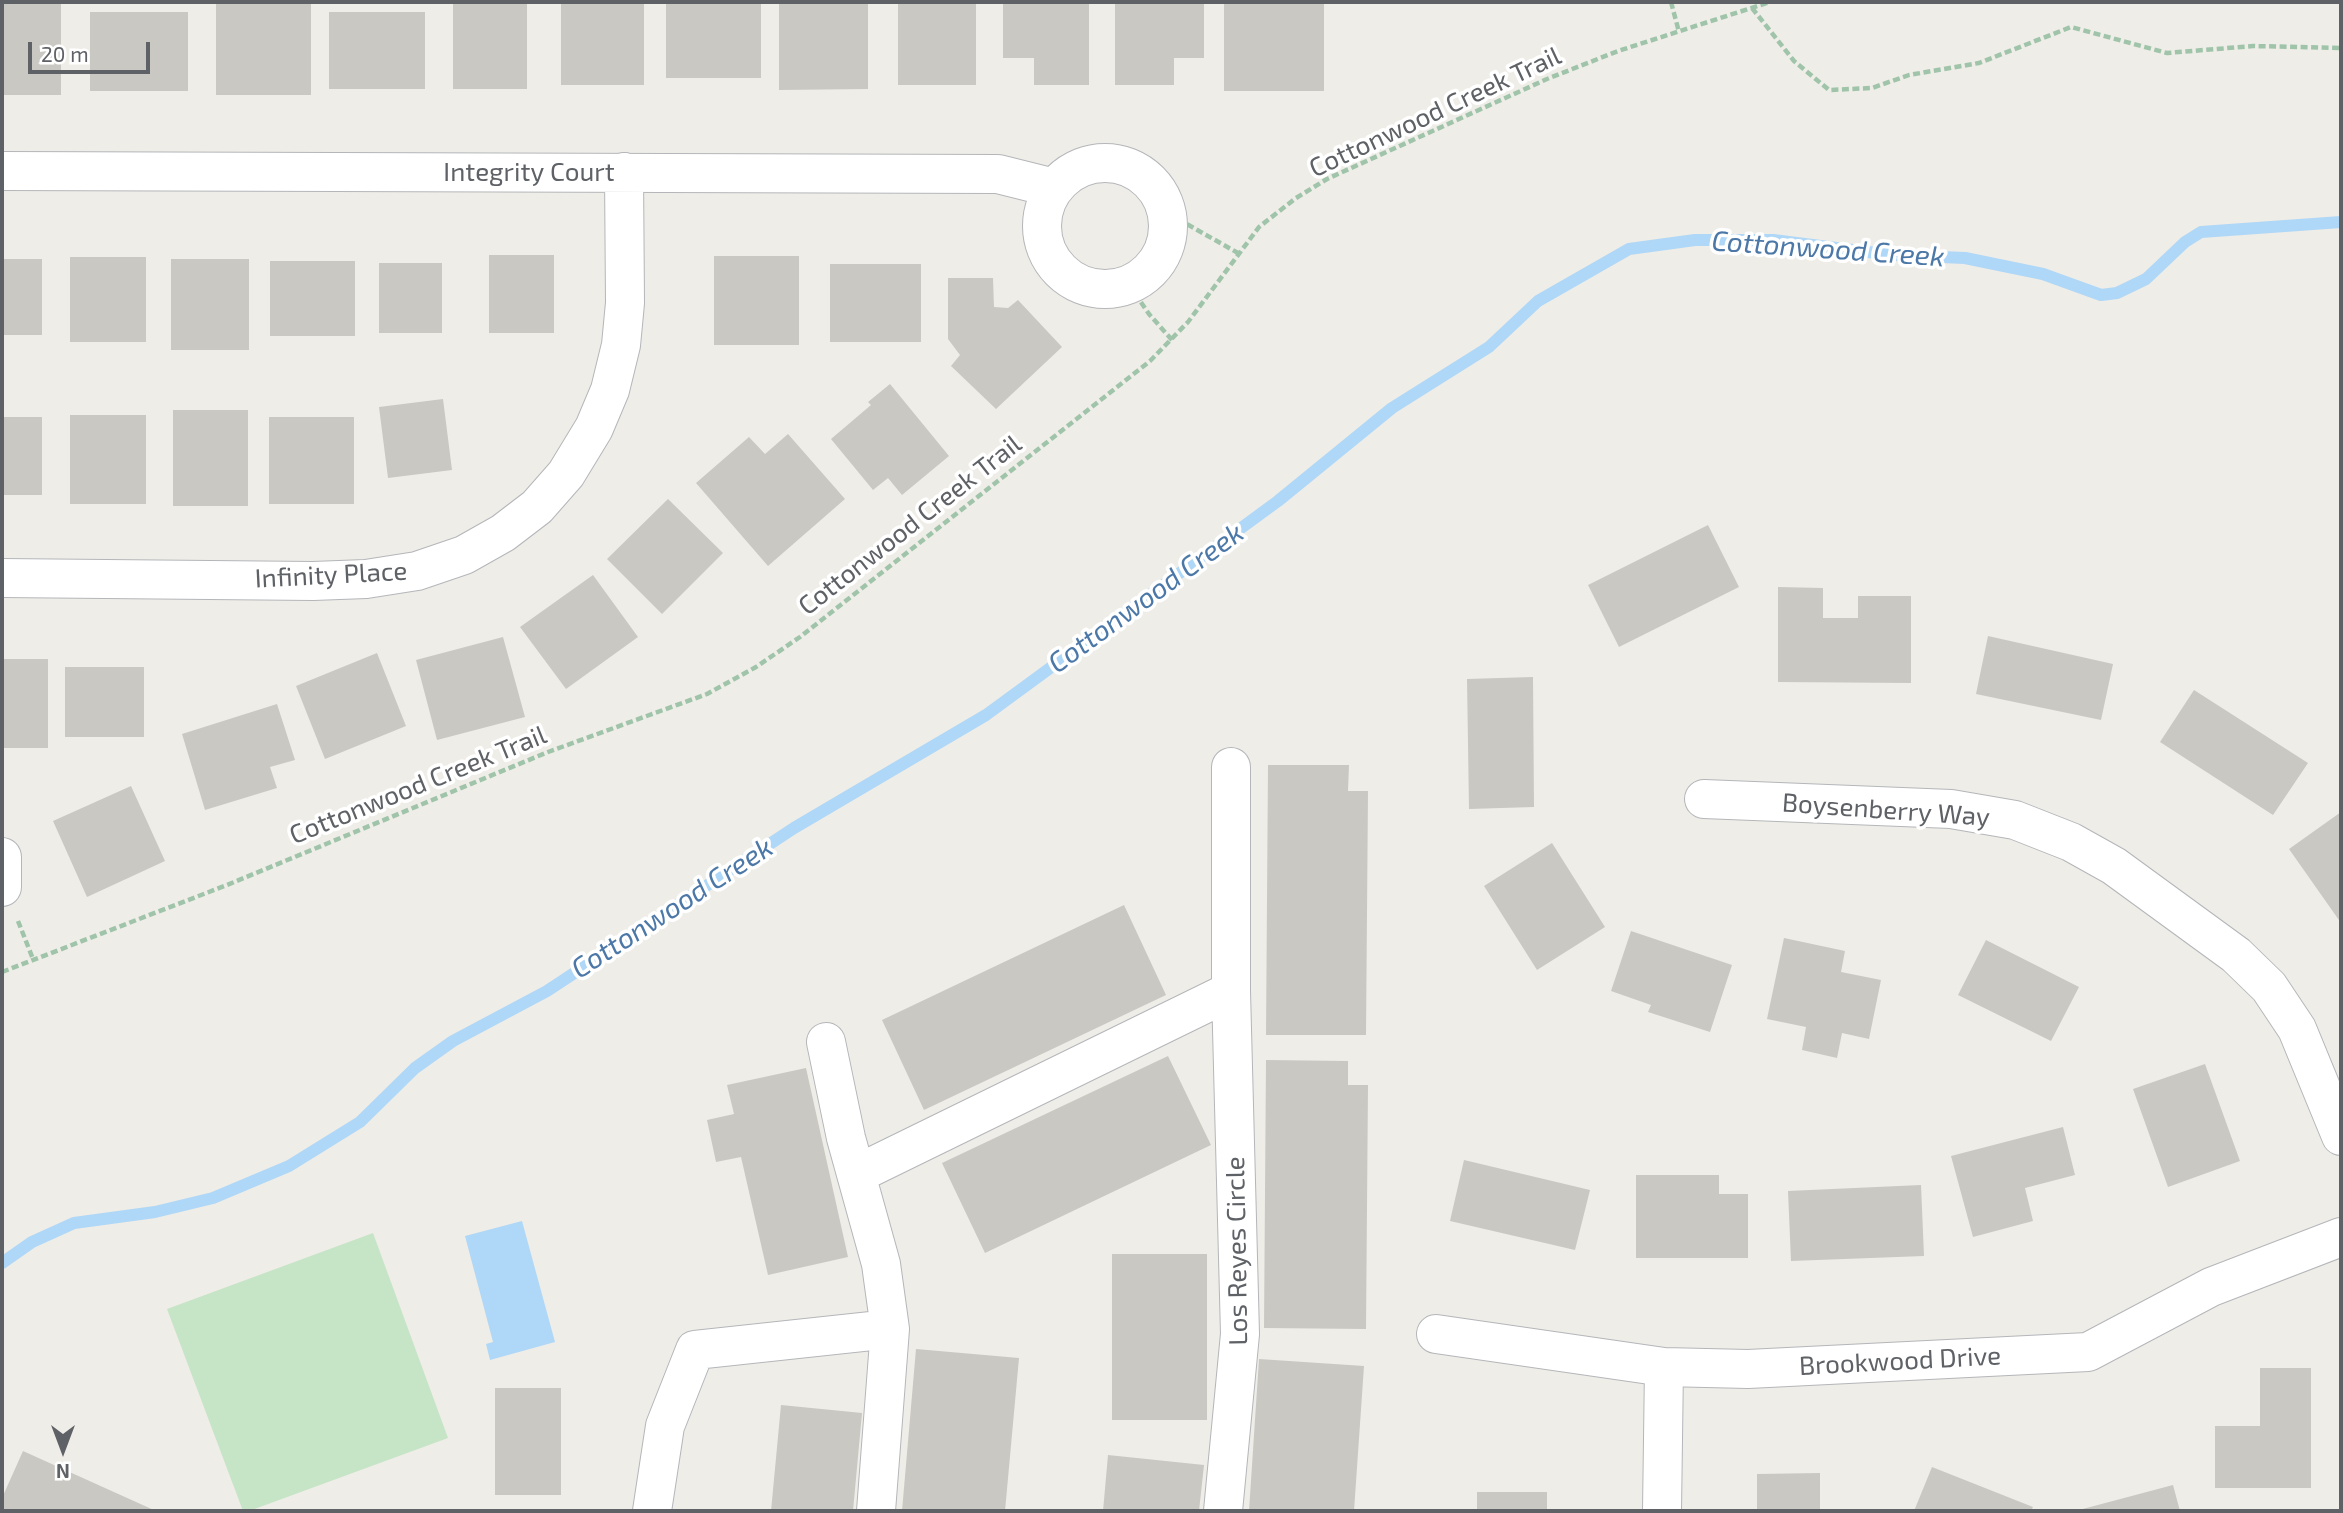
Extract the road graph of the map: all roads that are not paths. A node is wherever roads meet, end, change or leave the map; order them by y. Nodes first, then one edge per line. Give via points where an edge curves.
1 (2, 171) edge
2 (624, 172) junction
3 (1054, 188) junction
4 (2, 578) edge
5 (1231, 767) dead end
6 (1704, 799) dead end
7 (2, 858) edge
8 (2, 887) edge
9 (1231, 990) junction
10 (826, 1042) dead end
11 (2341, 1136) edge
12 (857, 1174) junction
13 (2341, 1237) edge
14 (890, 1329) junction
15 (1436, 1334) dead end
16 (1664, 1367) junction
17 (652, 1511) edge
18 (876, 1511) edge
19 (1223, 1511) edge
20 (1662, 1511) edge

1 - 2 street, Integrity Court
2 - 3 street, Integrity Court via 998,174
2 - 4 street, Infinity Place via 625,303 610,390 566,474 537,507 503,533 464,555 417,571 366,579
3 - 3 street via 1044,207 1041,229 1046,251 1058,270 1076,283 1102,290 1129,285 1160,261 1168,240 1169,214 1146,176 1113,163 1091,164 1070,173
5 - 9 street, Los Reyes Circle
6 - 11 street, Boysenberry Way via 1951,809 2015,820 2071,842 2114,866 2236,955 2269,987 2297,1029
7 - 8 street
9 - 12 street
9 - 19 street, Los Reyes Circle via 1240,1334
10 - 12 street
12 - 14 street via 881,1264
13 - 16 street, Brookwood Drive via 2211,1287 2088,1352 1748,1369
14 - 17 street via 695,1350 664,1426
14 - 18 street
15 - 16 street, Brookwood Drive
16 - 20 street

